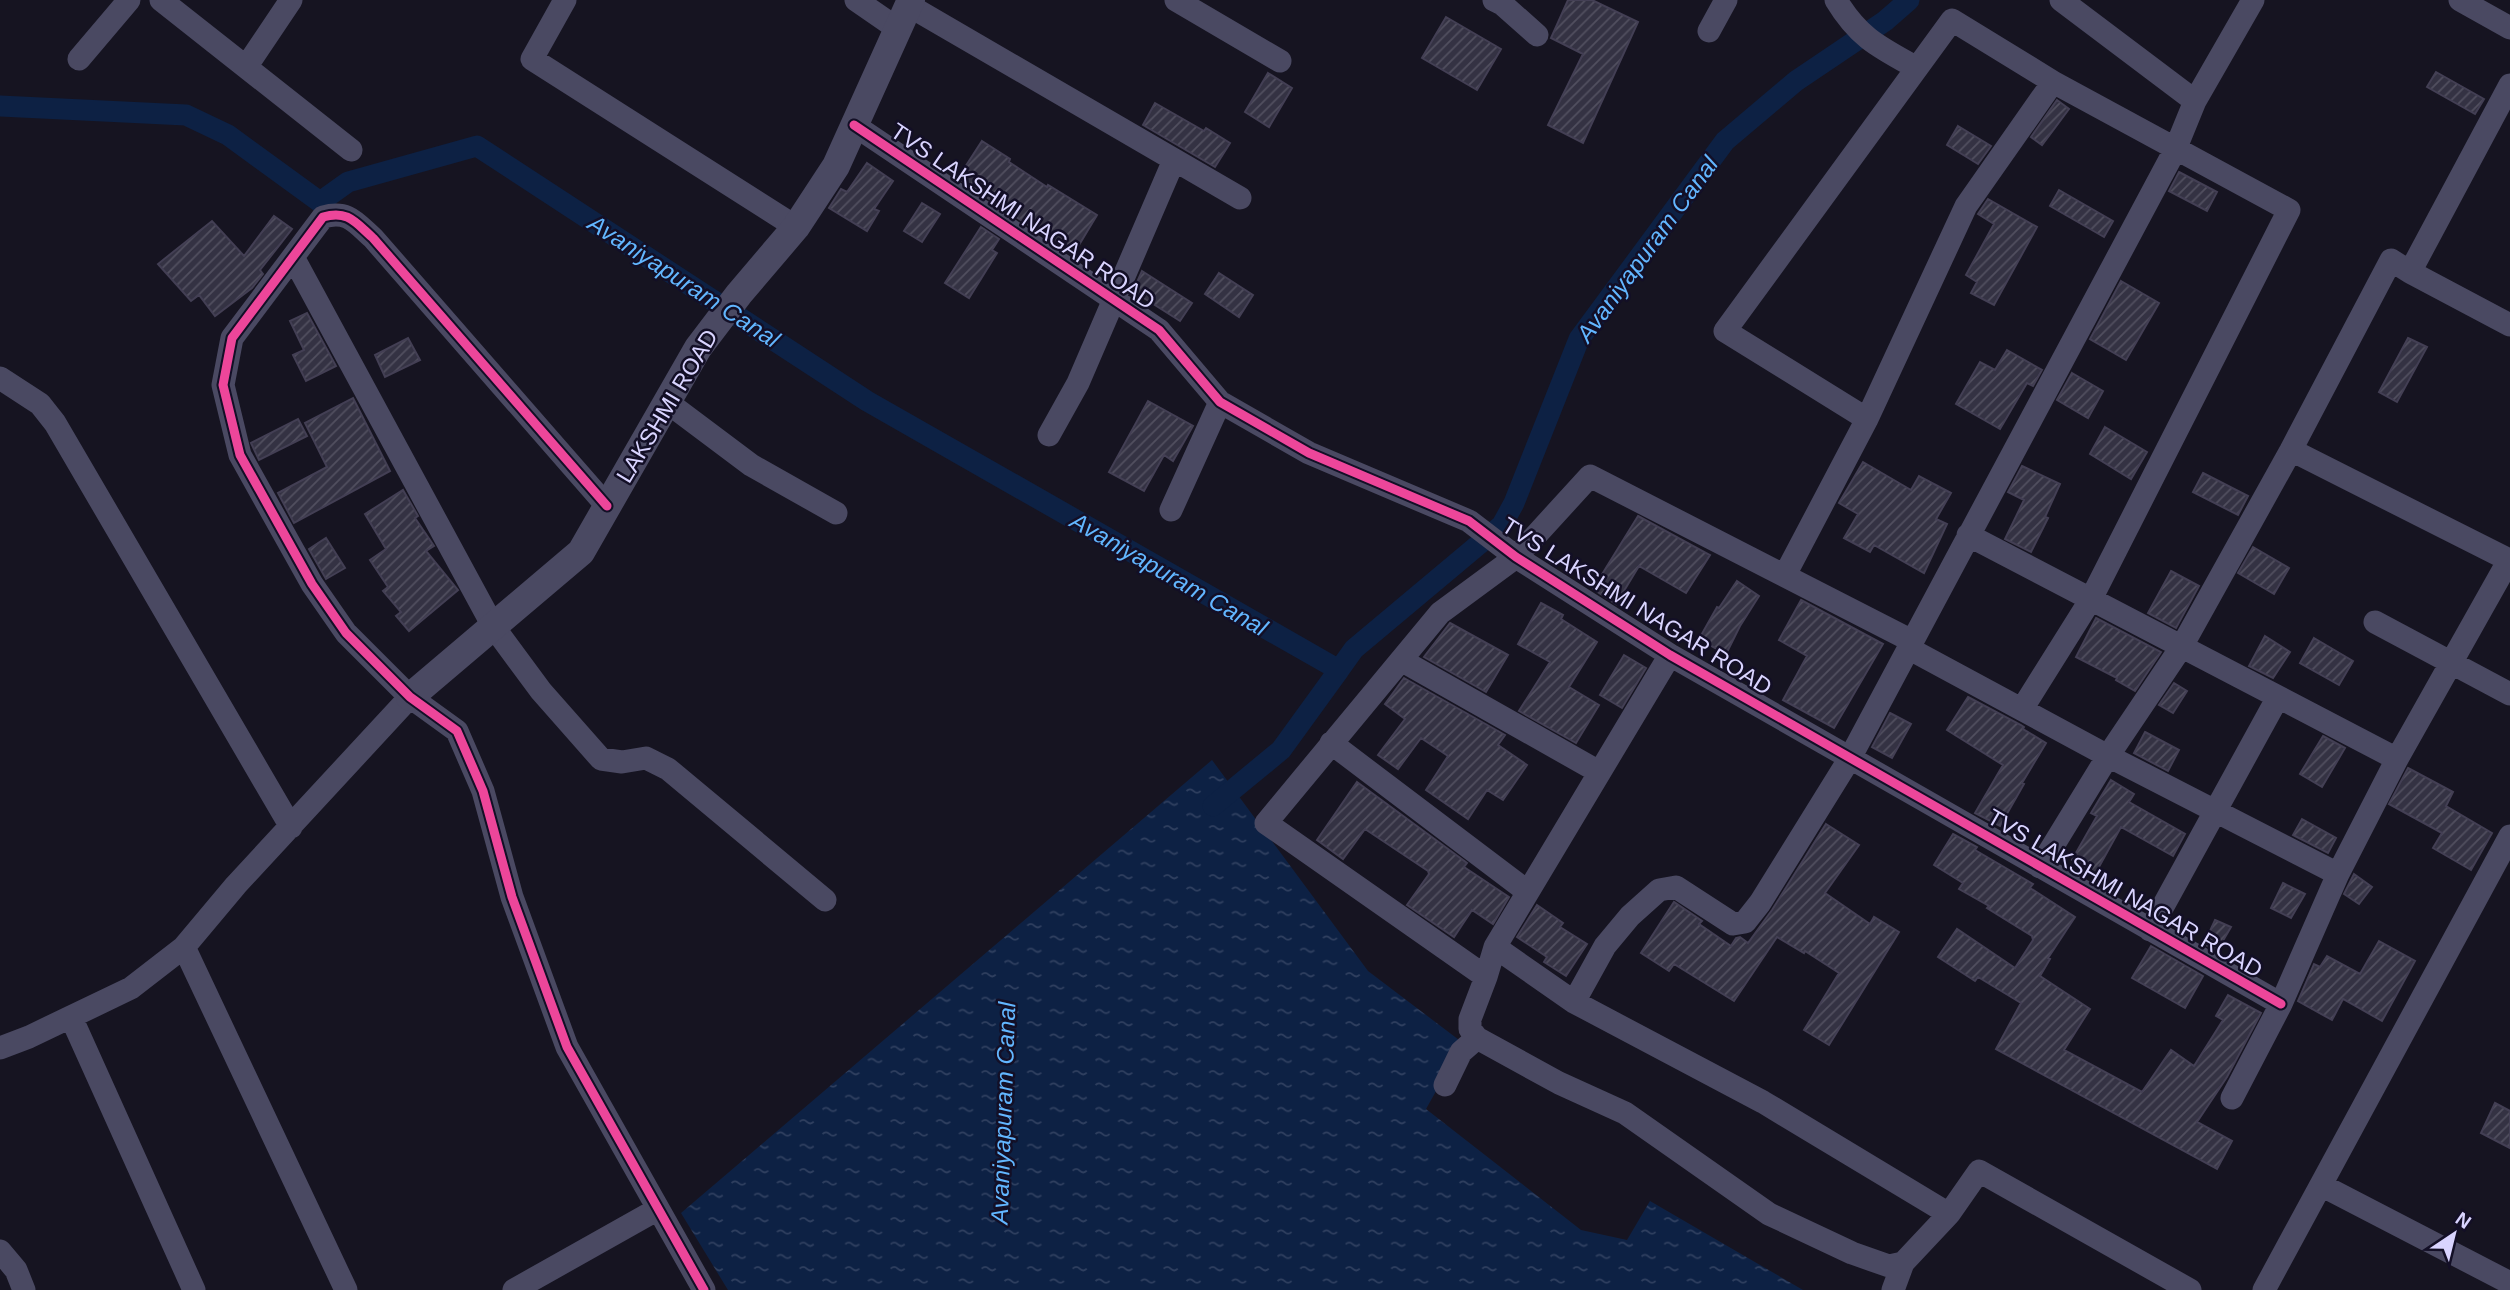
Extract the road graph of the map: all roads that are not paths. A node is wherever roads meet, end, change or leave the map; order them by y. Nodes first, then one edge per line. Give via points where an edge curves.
1 (129, 0) edge
2 (161, 0) edge
3 (291, 0) edge
4 (565, 0) edge
5 (856, 0) edge
6 (1176, 0) edge
7 (1494, 0) edge
8 (1726, 0) edge
9 (1836, 0) edge
10 (2061, 0) edge
11 (2253, 0) edge
12 (2466, 1) edge
13 (906, 11) edge
14 (2510, 28) edge
15 (1709, 31) dead end
16 (1537, 35) dead end
17 (79, 59) dead end
18 (1280, 61) dead end
19 (246, 67) junction
20 (1917, 68) junction
21 (2053, 82) junction
22 (2510, 85) edge
23 (2195, 101) junction
24 (854, 125) junction
25 (351, 150) dead end
26 (2175, 150) junction
27 (1174, 160) junction
28 (1240, 198) dead end
29 (796, 227) junction
30 (293, 257) junction
31 (2410, 272) junction
32 (1113, 299) junction
33 (2510, 325) edge
34 (0, 378) edge
35 (667, 402) junction
36 (1220, 402) junction
37 (1867, 419) junction
38 (1049, 435) dead end
39 (2291, 450) junction
40 (607, 506) junction
41 (1171, 510) dead end
42 (836, 513) dead end
43 (1968, 535) junction
44 (1516, 557) junction
45 (2510, 559) edge
46 (1785, 575) junction
47 (2091, 599) junction
48 (2375, 622) dead end
49 (494, 626) junction
50 (1910, 645) junction
51 (2182, 646) junction
52 (1670, 655) junction
53 (1401, 660) junction
54 (2452, 662) junction
55 (2510, 694) edge
56 (2278, 696) junction
57 (410, 697) junction
58 (2022, 709) junction
59 (1331, 743) junction
60 (2108, 756) junction
61 (1850, 758) junction
62 (2397, 759) junction
63 (1600, 772) junction
64 (2214, 810) junction
65 (291, 827) junction
66 (2510, 836) edge
67 (2040, 867) junction
68 (2338, 874) junction
69 (1528, 892) junction
70 (825, 900) dead end
71 (2150, 930) junction
72 (184, 947) junction
73 (1495, 947) junction
74 (1486, 977) junction
75 (1574, 1002) junction
76 (2281, 1004) junction
77 (71, 1017) junction
78 (1477, 1038) junction
79 (0, 1048) edge
80 (1445, 1085) dead end
81 (2232, 1098) dead end
82 (2321, 1185) junction
83 (658, 1209) junction
84 (1949, 1214) junction
85 (0, 1251) edge
86 (1903, 1263) junction
87 (2510, 1283) edge
88 (24, 1290) edge
89 (194, 1290) edge
90 (345, 1290) edge
91 (514, 1290) edge
92 (704, 1290) edge
93 (1893, 1290) edge
94 (2190, 1290) edge
95 (2264, 1290) edge

1 - 17 street
2 - 19 street
3 - 19 street
4 - 29 street via 532,59
5 - 13 street
6 - 18 street
7 - 16 street
8 - 15 street
9 - 20 street via 1850,23 1872,43
10 - 23 street
11 - 23 street
12 - 14 street
13 - 24 street, LAKSHMI ROAD
13 - 27 street
19 - 25 street
20 - 21 street via 1952,20
20 - 37 street via 1725,331
21 - 26 street
21 - 37 street via 1966,206
22 - 31 street
23 - 26 street
24 - 29 street, LAKSHMI ROAD via 836,166
24 - 32 street, TVS LAKSHMI NAGAR ROAD
26 - 43 street
26 - 47 street via 2289,210
27 - 28 street
27 - 32 street
29 - 35 street, LAKSHMI ROAD via 698,348
30 - 40 street via 323,217 337,213 351,218
30 - 49 street
30 - 57 street via 232,338 222,385 240,455 312,584 346,633
31 - 33 street
31 - 39 street via 2391,260
32 - 36 street, TVS LAKSHMI NAGAR ROAD via 1159,330
32 - 38 street via 1078,383
34 - 65 street via 40,404 55,423
35 - 40 street, LAKSHMI ROAD
35 - 42 street via 751,465
36 - 41 street
36 - 44 street, TVS LAKSHMI NAGAR ROAD via 1309,453 1469,521
37 - 46 street
39 - 45 street
39 - 51 street
40 - 49 street, LAKSHMI ROAD via 581,552
43 - 47 street
43 - 50 street
44 - 46 street via 1590,476
44 - 52 street, TVS LAKSHMI NAGAR ROAD
44 - 53 street via 1440,613
45 - 54 street
46 - 50 street
47 - 51 street
47 - 58 street
48 - 54 street
49 - 57 street, LAKSHMI ROAD
49 - 70 street via 541,691 601,759 646,758 668,769
50 - 58 street
50 - 61 street
51 - 56 street
51 - 60 street
52 - 61 street, TVS LAKSHMI NAGAR ROAD
52 - 63 street
53 - 59 street
53 - 63 street
54 - 55 street
54 - 62 street
56 - 62 street
56 - 64 street
57 - 65 street
57 - 83 street via 457,732 483,792 512,897 567,1046
58 - 60 street
59 - 69 street
59 - 74 street via 1266,823
60 - 64 street
60 - 67 street
61 - 67 street, TVS LAKSHMI NAGAR ROAD
61 - 75 street via 1745,922 1733,924 1676,887 1658,890 1605,946
62 - 68 street
63 - 69 street
64 - 68 street
64 - 71 street
65 - 72 street
66 - 82 street
67 - 71 street, TVS LAKSHMI NAGAR ROAD
68 - 76 street
69 - 73 street
71 - 76 street, TVS LAKSHMI NAGAR ROAD
72 - 77 street via 131,988
72 - 90 street
73 - 74 street
73 - 75 street
74 - 78 street via 1470,1019
75 - 84 street via 1763,1102
76 - 81 street
77 - 79 street
77 - 89 street
78 - 80 street via 1461,1052
78 - 86 street via 1625,1113 1769,1214 1852,1253 1889,1266
82 - 87 street
82 - 95 street
83 - 91 street
83 - 92 street
84 - 86 street
84 - 94 street via 1979,1171
85 - 88 street via 16,1270
86 - 93 street

